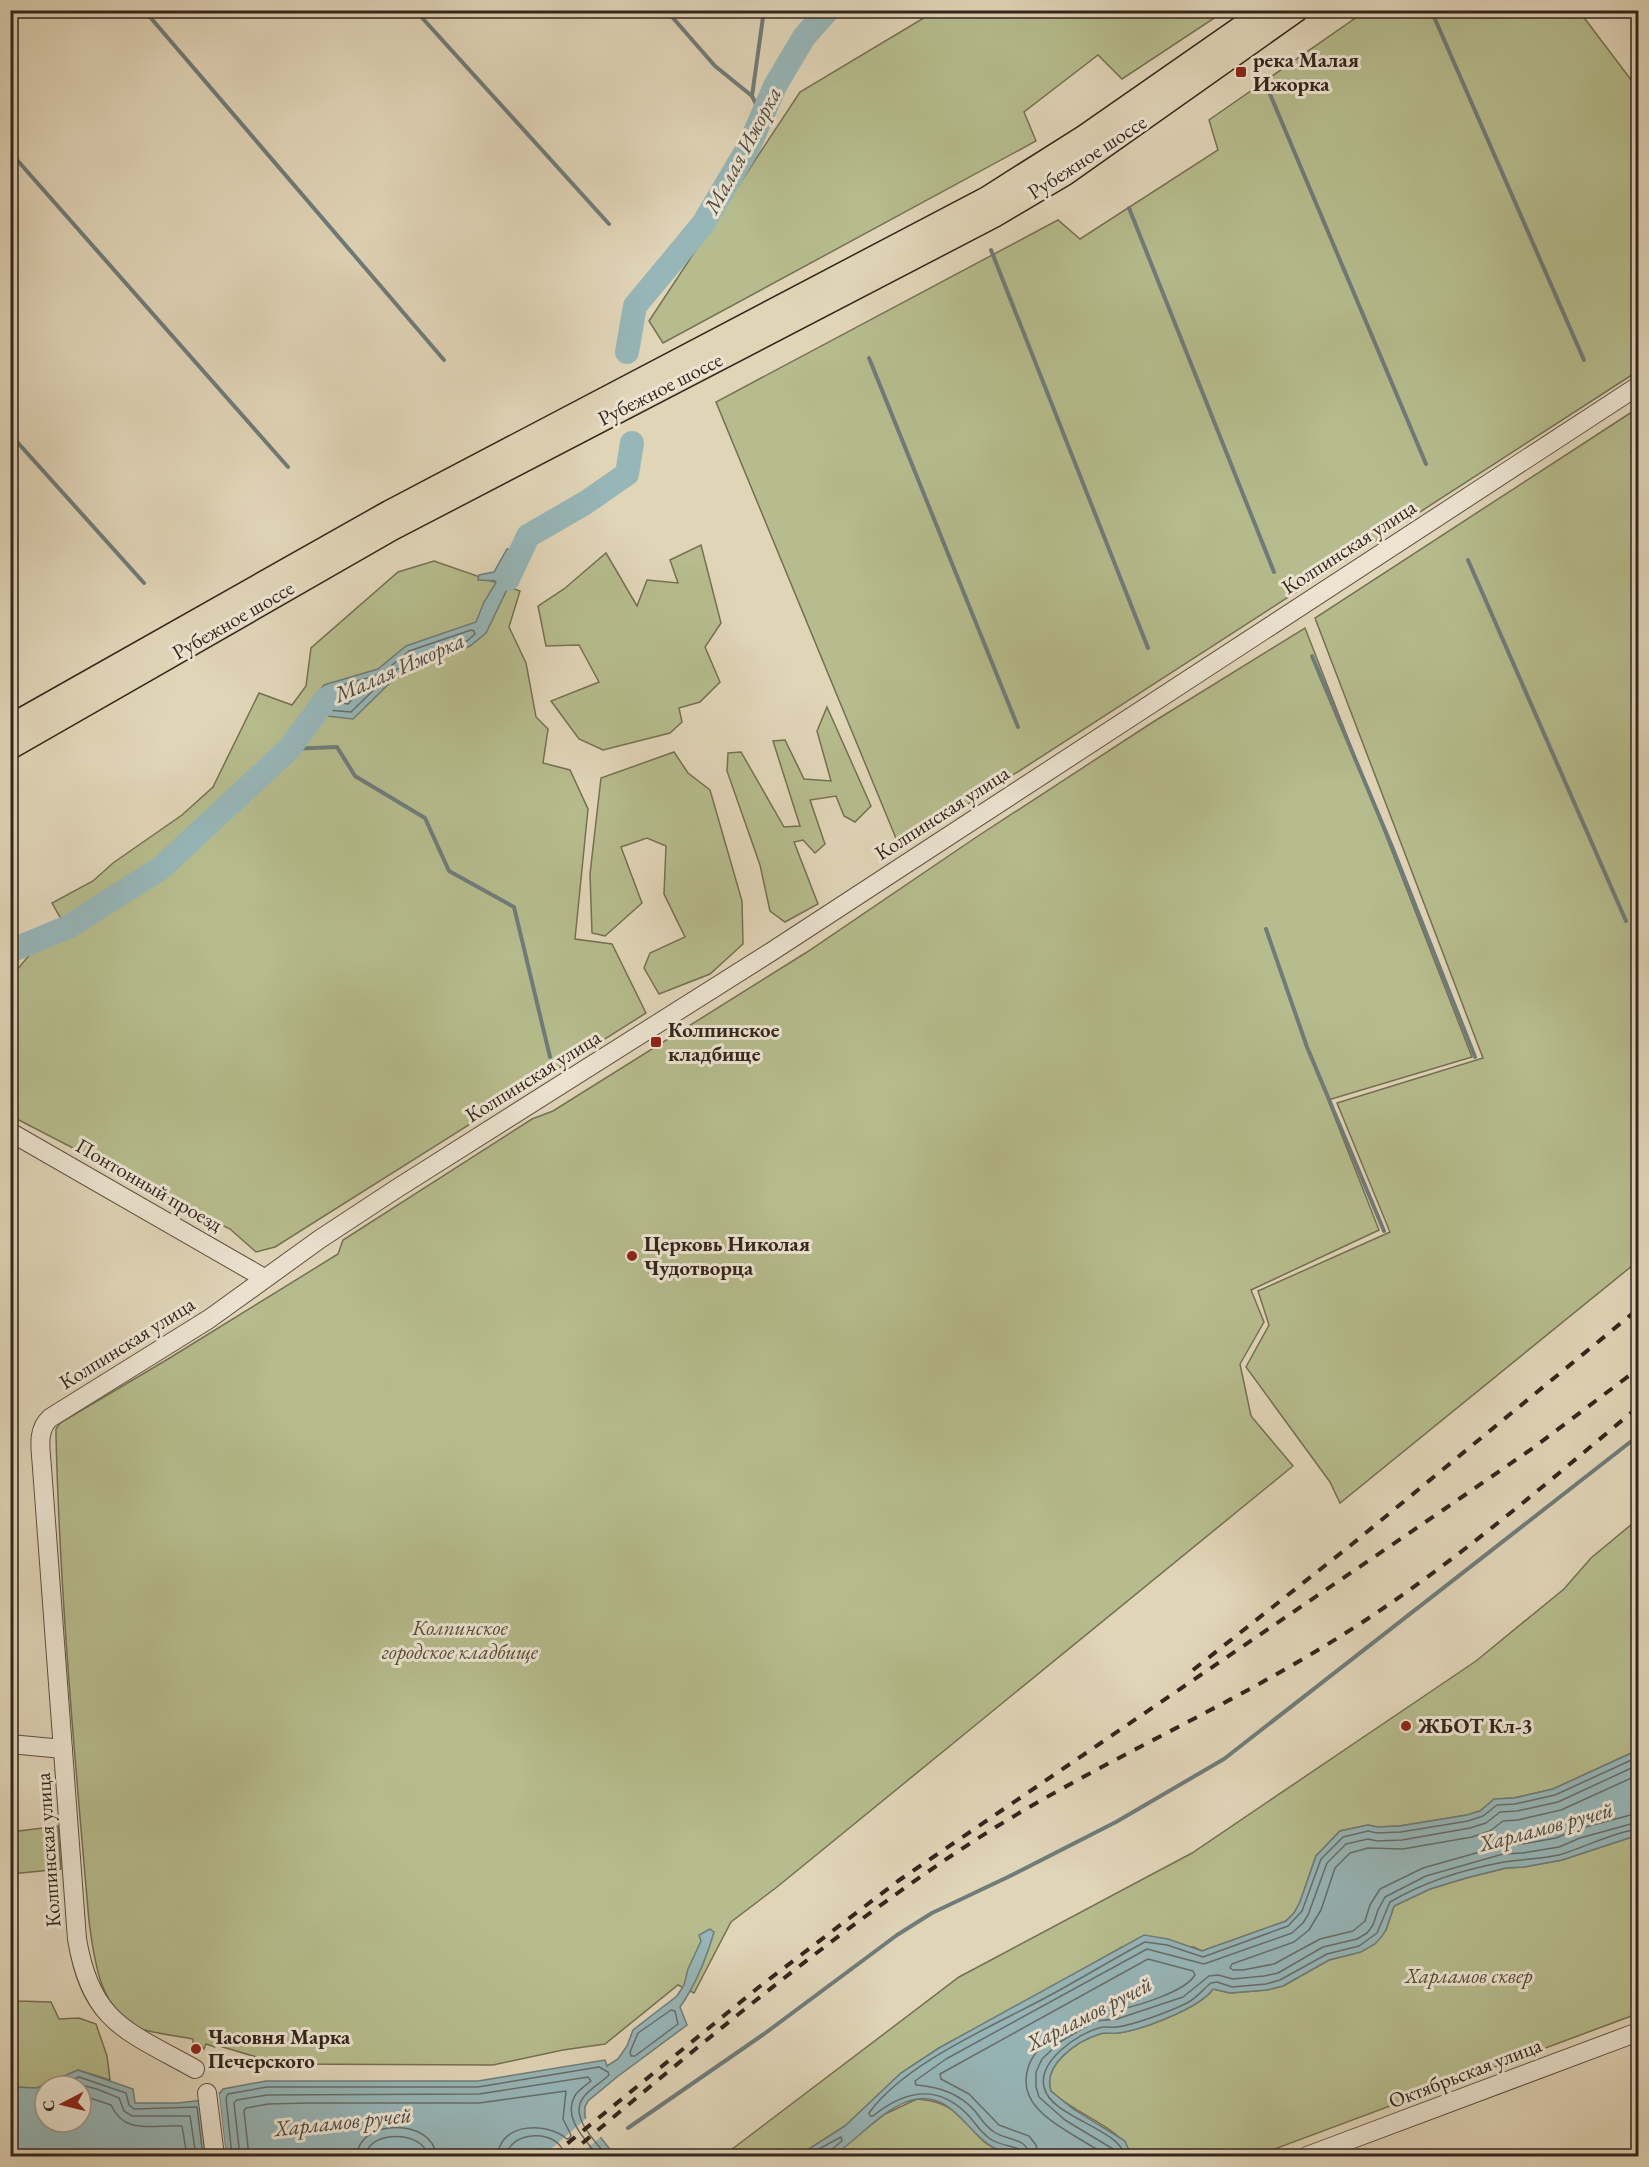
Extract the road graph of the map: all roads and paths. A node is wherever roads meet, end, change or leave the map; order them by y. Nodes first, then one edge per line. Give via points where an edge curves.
1 (1266, 10) edge
2 (1297, 10) edge
3 (1112, 129) junction
4 (1091, 144) junction
5 (1638, 386) edge
6 (10, 726) edge
7 (10, 748) edge
8 (10, 1132) edge
9 (264, 1278) junction
10 (10, 1744) edge
11 (63, 1749) junction
12 (1638, 2032) edge
13 (195, 2068) dead end
14 (207, 2093) dead end
15 (215, 2157) edge
16 (1307, 2157) edge

1 - 3 main road, Рубежное шоссе
2 - 3 main road, Рубежное шоссе
3 - 4 main road, Рубежное шоссе
4 - 6 main road, Рубежное шоссе via 389,512
4 - 7 main road, Рубежное шоссе via 1065,174 994,216 392,529
5 - 9 street, Колпинская улица
8 - 9 street, Понтонный проезд
9 - 11 street, Колпинская улица via 43,1425 42,1468
10 - 11 street
11 - 13 street, Колпинская улица via 76,1939 89,1985 104,2011 124,2030
12 - 16 street, Октябрьская улица
14 - 15 street

